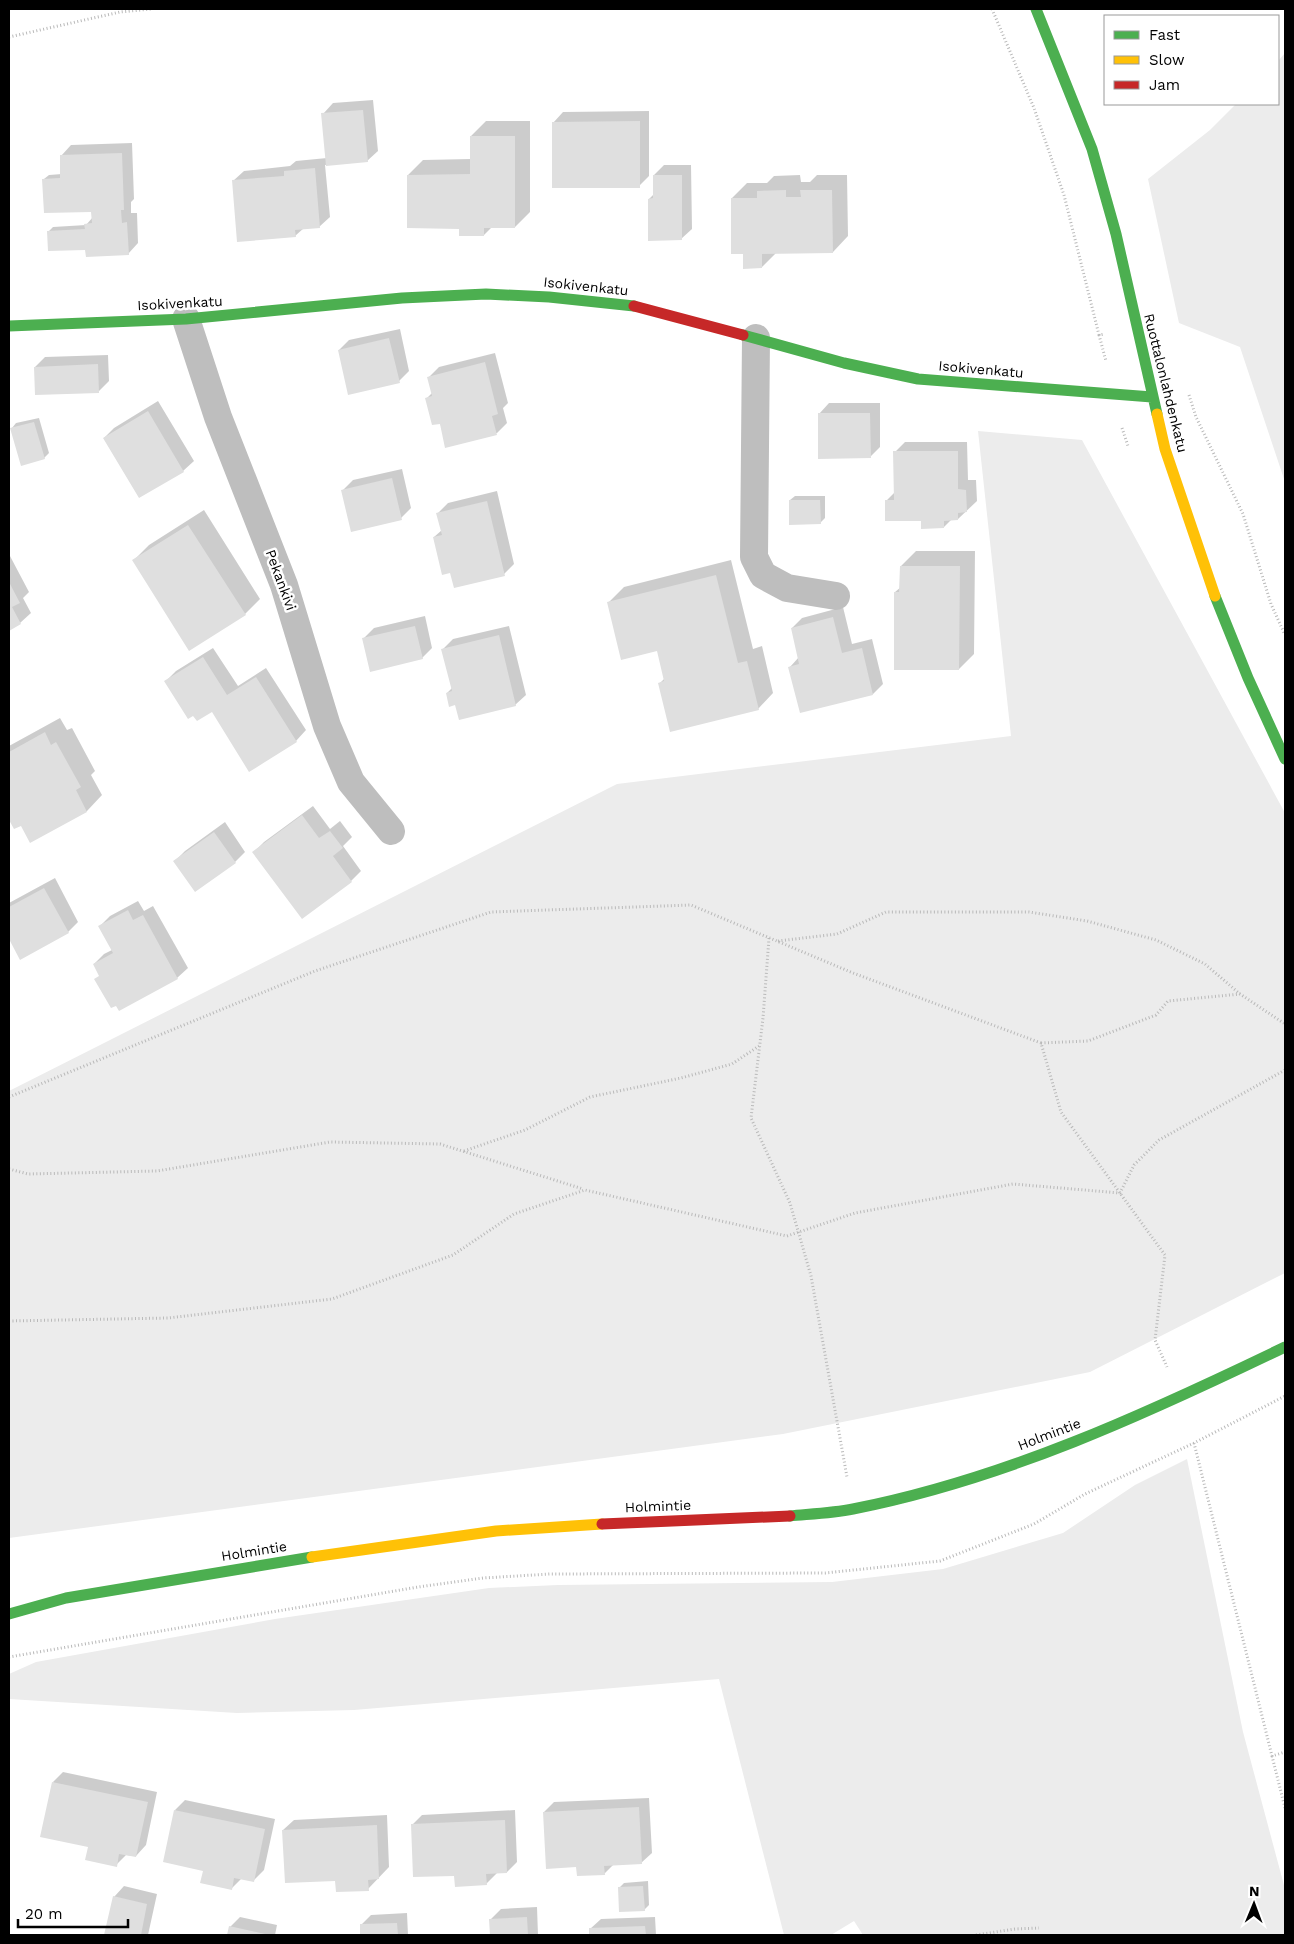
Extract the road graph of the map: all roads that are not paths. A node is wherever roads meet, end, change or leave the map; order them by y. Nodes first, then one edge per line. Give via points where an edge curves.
1 (1036, 9) edge
2 (186, 318) junction
3 (9, 326) edge
4 (756, 338) junction
5 (1152, 398) junction
6 (836, 596) dead end
7 (1285, 759) edge
8 (391, 831) dead end
9 (1285, 1347) edge
10 (9, 1614) edge

1 - 5 street, Ruottalonlahdenkatu via 1092,149 1116,234
2 - 3 street, Isokivenkatu
2 - 4 street, Isokivenkatu via 402,298 486,294 642,307
2 - 8 street, Pekankivi via 218,417 284,585 327,726 351,782
4 - 5 street, Isokivenkatu via 844,363 918,379
4 - 6 street via 754,556 763,575 787,588
5 - 7 street, Ruottalonlahdenkatu via 1165,449 1216,598
9 - 10 street, Holmintie via 1181,1397 1054,1450 949,1486 852,1509 788,1516 496,1531 75,1597

